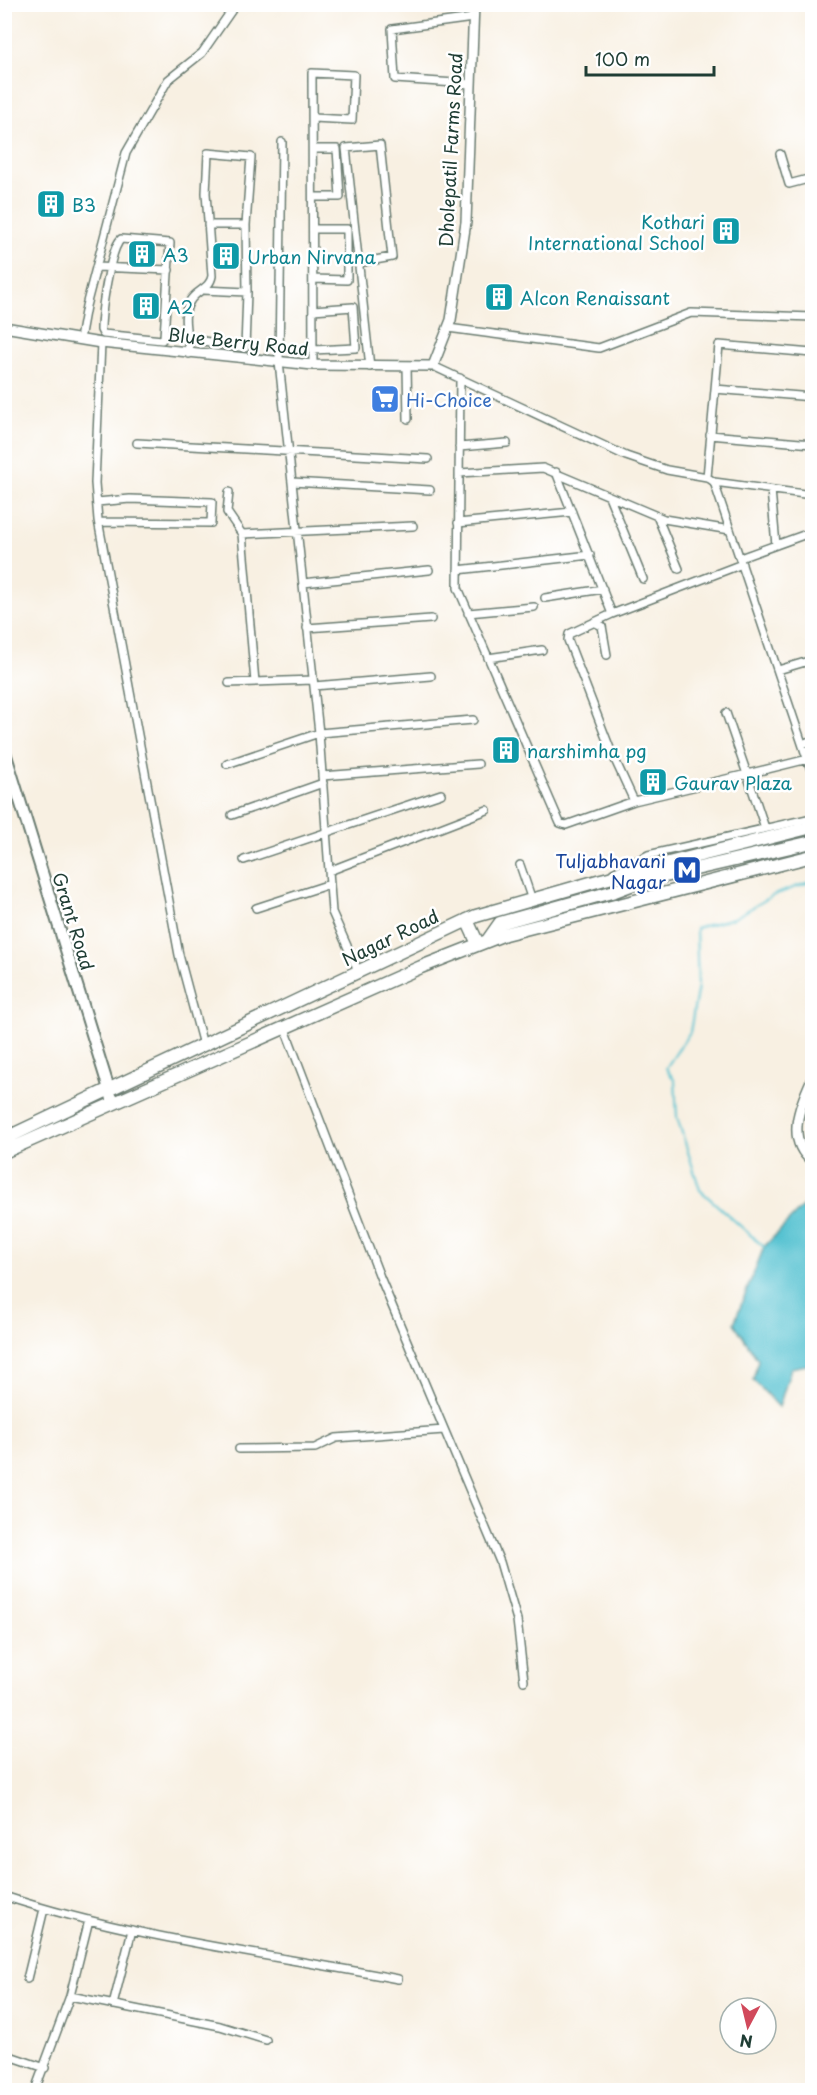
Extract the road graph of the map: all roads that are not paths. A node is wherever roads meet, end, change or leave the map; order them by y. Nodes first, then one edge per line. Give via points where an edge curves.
1 (236, 4) edge
2 (474, 4) edge
3 (473, 18) junction
4 (471, 84) junction
5 (313, 118) junction
6 (282, 142) dead end
7 (313, 149) junction
8 (780, 154) dead end
9 (813, 178) edge
10 (313, 197) junction
11 (208, 225) junction
12 (246, 225) junction
13 (313, 229) junction
14 (358, 263) junction
15 (97, 267) junction
16 (111, 267) junction
17 (169, 270) junction
18 (313, 279) junction
19 (203, 290) junction
20 (247, 292) junction
21 (313, 310) junction
22 (813, 317) edge
23 (4, 327) edge
24 (448, 328) junction
25 (186, 338) junction
26 (80, 339) junction
27 (101, 343) junction
28 (313, 350) junction
29 (186, 353) junction
30 (813, 353) edge
31 (279, 362) junction
32 (313, 365) junction
33 (407, 366) junction
34 (433, 366) junction
35 (370, 367) junction
36 (460, 378) junction
37 (715, 389) junction
38 (813, 397) edge
39 (408, 419) dead end
40 (710, 435) junction
41 (137, 443) dead end
42 (507, 443) dead end
43 (813, 444) edge
44 (459, 447) junction
45 (289, 449) junction
46 (428, 459) dead end
47 (556, 472) junction
48 (459, 473) junction
49 (710, 480) junction
50 (292, 482) junction
51 (430, 490) dead end
52 (771, 490) junction
53 (229, 492) dead end
54 (609, 496) junction
55 (812, 496) edge
56 (97, 502) junction
57 (572, 512) junction
58 (657, 516) junction
59 (99, 522) junction
60 (459, 523) junction
61 (413, 526) dead end
62 (730, 530) junction
63 (297, 532) junction
64 (813, 532) edge
65 (242, 534) junction
66 (776, 545) junction
67 (590, 555) junction
68 (741, 561) junction
69 (679, 569) dead end
70 (429, 570) dead end
71 (458, 570) junction
72 (643, 579) dead end
73 (303, 583) junction
74 (603, 589) junction
75 (545, 598) dead end
76 (534, 607) dead end
77 (468, 613) junction
78 (612, 614) junction
79 (431, 619) dead end
80 (594, 622) junction
81 (308, 628) junction
82 (542, 650) dead end
83 (607, 655) dead end
84 (488, 658) junction
85 (813, 660) edge
86 (778, 670) junction
87 (431, 676) dead end
88 (255, 682) junction
89 (229, 683) dead end
90 (313, 683) junction
91 (726, 713) dead end
92 (473, 720) dead end
93 (319, 733) junction
94 (813, 740) edge
95 (802, 744) junction
96 (4, 748) edge
97 (810, 763) edge
98 (227, 764) dead end
99 (478, 764) dead end
100 (813, 773) edge
101 (747, 774) junction
102 (322, 779) junction
103 (441, 794) dead end
104 (634, 801) junction
105 (487, 810) dead end
106 (232, 815) dead end
107 (813, 818) edge
108 (813, 826) edge
109 (765, 828) junction
110 (326, 833) junction
111 (813, 842) edge
112 (813, 856) edge
113 (244, 860) dead end
114 (520, 865) dead end
115 (329, 872) junction
116 (601, 880) junction
117 (330, 884) junction
118 (532, 900) junction
119 (256, 908) dead end
120 (467, 920) junction
121 (483, 942) junction
122 (359, 972) junction
123 (285, 1029) junction
124 (203, 1045) junction
125 (813, 1079) edge
126 (108, 1090) junction
127 (113, 1102) junction
128 (4, 1139) edge
129 (4, 1152) edge
130 (813, 1161) edge
131 (444, 1430) junction
132 (239, 1449) dead end
133 (524, 1681) dead end
134 (4, 1896) edge
135 (44, 1909) junction
136 (89, 1920) junction
137 (132, 1930) junction
138 (27, 1979) dead end
139 (398, 1979) dead end
140 (70, 1996) junction
141 (113, 2005) junction
142 (266, 2040) dead end
143 (4, 2054) edge
144 (45, 2068) junction
145 (35, 2091) edge

1 - 15 street via 202,53 168,80 126,153
2 - 3 street, Dholepatil Farms Road
3 - 4 street, Dholepatil Farms Road
3 - 4 street via 392,29 395,79
4 - 24 street, Dholepatil Farms Road via 466,222
5 - 5 street via 312,73 354,75 352,120
5 - 7 street
6 - 31 street
7 - 10 street
7 - 10 street via 337,149 339,197
8 - 9 street via 789,184
10 - 13 street
11 - 12 street
11 - 12 street via 208,153 250,157
11 - 19 street via 212,276
12 - 20 street
13 - 18 street
13 - 18 street via 347,229 347,280
14 - 14 street via 346,148 380,145 392,257
14 - 35 street
15 - 16 street
15 - 26 street
16 - 17 street
16 - 17 street via 117,243 124,238 169,242
16 - 17 street via 102,333 159,340 164,337
18 - 21 street
19 - 20 street
19 - 25 street via 188,306
20 - 25 street via 245,348
21 - 28 street
21 - 28 street via 353,307 356,348
22 - 24 street via 691,313 598,348
23 - 26 street, Blue Berry Road
24 - 34 street, Dholepatil Farms Road
25 - 29 street
26 - 27 street, Blue Berry Road
27 - 29 street, Blue Berry Road
27 - 56 street
28 - 32 street
29 - 31 street, Blue Berry Road
30 - 37 street via 719,345
31 - 32 street, Blue Berry Road
31 - 45 street
32 - 35 street, Blue Berry Road
33 - 34 street, Blue Berry Road
33 - 35 street, Blue Berry Road
33 - 39 street
34 - 36 street
36 - 44 street
36 - 49 street via 626,456
37 - 38 street
37 - 40 street
40 - 43 street
40 - 49 street
41 - 45 street
42 - 44 street
44 - 48 street
45 - 46 street
45 - 50 street
47 - 48 street via 536,467
47 - 54 street
47 - 57 street
48 - 60 street
49 - 52 street
49 - 62 street
50 - 51 street
50 - 63 street
52 - 55 street
52 - 66 street
53 - 65 street via 227,512
54 - 58 street
54 - 72 street
56 - 59 street
56 - 59 street via 212,502 212,523
57 - 60 street
57 - 67 street
58 - 62 street
58 - 69 street
59 - 124 street via 179,955
60 - 71 street
61 - 63 street
62 - 68 street
63 - 65 street
63 - 73 street
64 - 66 street
65 - 88 street
66 - 68 street
67 - 71 street
67 - 74 street
68 - 78 street
68 - 86 street
70 - 73 street
71 - 77 street via 458,588
73 - 81 street
74 - 75 street
74 - 78 street
76 - 77 street
77 - 84 street
78 - 80 street
79 - 81 street
80 - 83 street via 602,626
80 - 104 street via 571,632 568,640
81 - 90 street
82 - 84 street
84 - 104 street via 560,823 566,825
85 - 86 street
86 - 95 street
87 - 90 street
88 - 89 street
88 - 90 street
90 - 93 street
91 - 101 street
92 - 93 street
93 - 98 street
93 - 102 street
94 - 95 street
95 - 97 street
96 - 126 main road, Grant Road
97 - 100 street
97 - 101 street
99 - 102 street
101 - 104 street
101 - 109 street
102 - 106 street
102 - 110 street
103 - 110 street
105 - 115 street
107 - 109 street
108 - 116 highway, Nagar Road
109 - 116 street via 648,855
110 - 113 street
110 - 115 street
111 - 121 highway via 639,882 500,923
112 - 121 highway
114 - 118 street
115 - 117 street
116 - 118 highway, Nagar Road
117 - 119 street
117 - 122 street via 333,912
118 - 120 highway, Nagar Road
120 - 121 highway
120 - 122 highway, Nagar Road
121 - 123 highway
122 - 124 highway, Nagar Road
123 - 127 highway
123 - 131 street via 380,1277
124 - 126 highway, Nagar Road
125 - 130 street via 800,1108 797,1127 803,1153
126 - 127 main road, Grant Road
126 - 128 highway, Nagar Road
127 - 129 highway
131 - 132 street via 336,1438 315,1448
131 - 133 street via 500,1562 518,1620
134 - 135 street
135 - 136 street
135 - 138 street
136 - 137 street
136 - 140 street
137 - 139 street
137 - 141 street
140 - 141 street
140 - 144 street
141 - 142 street via 220,2026
143 - 144 street
144 - 145 street

